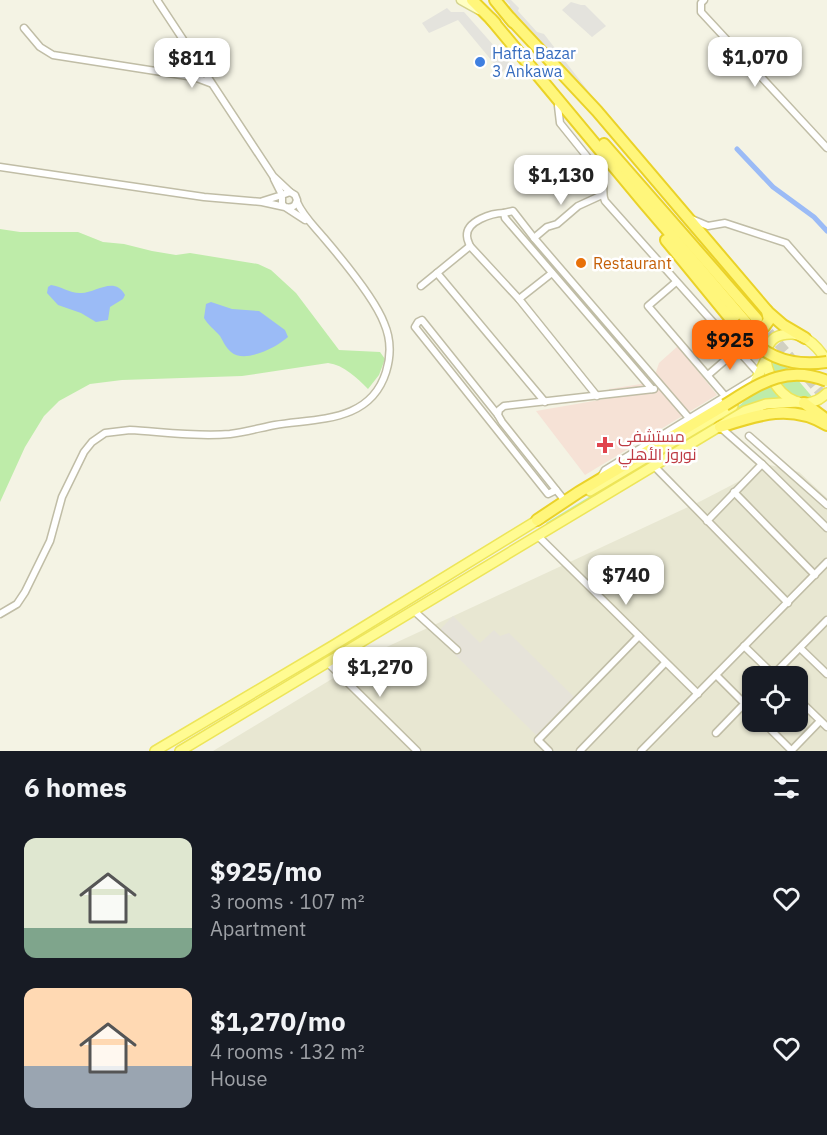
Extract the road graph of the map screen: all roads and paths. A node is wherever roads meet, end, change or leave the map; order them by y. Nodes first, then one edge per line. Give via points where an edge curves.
1 (157, 0) edge
2 (461, 0) edge
3 (472, 0) edge
4 (495, 0) edge
5 (704, 0) edge
6 (490, 18) junction
7 (510, 18) junction
8 (24, 28) dead end
9 (189, 49) junction
10 (525, 61) junction
11 (176, 75) junction
12 (216, 89) junction
13 (558, 106) junction
14 (827, 148) edge
15 (0, 167) edge
16 (273, 176) junction
17 (290, 192) junction
18 (282, 195) junction
19 (602, 195) junction
20 (262, 202) junction
21 (297, 202) junction
22 (285, 207) junction
23 (504, 213) junction
24 (689, 218) junction
25 (309, 222) junction
26 (534, 238) junction
27 (470, 246) junction
28 (437, 273) junction
29 (552, 273) junction
30 (676, 282) junction
31 (421, 286) dead end
32 (827, 290) edge
33 (519, 299) junction
34 (757, 315) junction
35 (808, 340) junction
36 (827, 347) edge
37 (737, 350) junction
38 (765, 359) junction
39 (827, 362) edge
40 (708, 375) junction
41 (760, 375) junction
42 (827, 381) edge
43 (660, 387) junction
44 (652, 389) junction
45 (827, 393) edge
46 (597, 396) junction
47 (725, 401) junction
48 (545, 402) junction
49 (801, 402) junction
50 (498, 415) junction
51 (689, 418) junction
52 (827, 423) edge
53 (720, 427) junction
54 (748, 436) dead end
55 (762, 464) junction
56 (654, 466) junction
57 (601, 478) junction
58 (556, 490) junction
59 (734, 492) junction
60 (565, 501) junction
61 (827, 505) edge
62 (537, 520) junction
63 (707, 521) junction
64 (827, 528) edge
65 (538, 536) junction
66 (827, 562) edge
67 (815, 575) junction
68 (788, 603) junction
69 (412, 610) junction
70 (0, 614) edge
71 (827, 621) edge
72 (639, 636) junction
73 (744, 646) junction
74 (800, 648) junction
75 (457, 650) dead end
76 (327, 662) junction
77 (666, 663) junction
78 (764, 666) edge
79 (783, 666) edge
80 (827, 674) edge
81 (716, 675) junction
82 (698, 694) junction
83 (742, 700) edge
84 (742, 706) edge
85 (808, 709) edge
86 (820, 721) junction
87 (827, 728) edge
88 (773, 732) edge
89 (716, 733) dead end
90 (155, 751) edge
91 (180, 751) edge
92 (417, 751) edge
93 (549, 751) edge
94 (580, 751) edge
95 (641, 751) edge
96 (792, 751) edge

1 - 9 street
2 - 6 main road
3 - 6 highway
4 - 7 highway
5 - 14 street via 701,12
6 - 10 highway
6 - 34 highway
7 - 24 highway
7 - 34 highway
8 - 11 street via 40,47 53,55
9 - 11 street via 193,58 191,68
9 - 12 street
10 - 13 highway
10 - 34 highway
11 - 12 street via 203,79
12 - 16 street
13 - 19 street via 560,123 601,174 605,186
13 - 39 highway, bridge via 749,340 773,356 802,363
15 - 20 street via 231,201
16 - 17 street
16 - 18 street
17 - 18 street
17 - 21 street
18 - 20 street
18 - 22 street
19 - 26 street via 578,206
19 - 30 street
20 - 22 street
21 - 22 street
21 - 25 street
22 - 25 street
23 - 26 street via 513,211
23 - 27 street via 492,213 469,228
23 - 29 street
24 - 32 street via 708,226 725,223 786,243
24 - 34 highway
25 - 70 street via 342,260 384,322 390,354 378,389 356,410 325,419 230,434 130,430 98,436 84,452 69,481 50,540 25,592 17,604
26 - 43 street
27 - 28 street
27 - 33 street
28 - 31 street
28 - 48 street
29 - 33 street
29 - 44 street
30 - 37 street
30 - 40 street via 648,306
33 - 46 street
34 - 35 highway
34 - 38 highway via 755,334
35 - 36 main road
35 - 38 main road via 794,334 780,336 769,346
35 - 39 main road
37 - 40 street
37 - 41 street
38 - 41 main road
38 - 49 main road via 778,388
40 - 47 street
41 - 47 street
41 - 62 main road via 749,393 731,407
42 - 47 highway, bridge via 805,375 778,377
43 - 44 street
43 - 51 street
44 - 46 street
45 - 49 main road via 814,402
46 - 48 street
47 - 51 street
47 - 57 highway
48 - 50 street via 504,406
49 - 52 highway
49 - 53 main road via 755,407
50 - 58 street
50 - 58 street via 422,320 418,322 415,327 548,494
51 - 57 street via 606,470
52 - 53 highway via 778,411
53 - 55 street
53 - 56 main road
54 - 61 street
55 - 59 street
55 - 64 street
56 - 63 street
56 - 65 main road
57 - 60 highway
58 - 60 street
59 - 63 street
59 - 67 street
60 - 62 highway
62 - 90 main road
63 - 68 street
65 - 69 main road
65 - 72 street
66 - 67 street
67 - 68 street
68 - 73 street
69 - 75 street
69 - 76 main road
71 - 74 street
72 - 77 street
72 - 93 street via 538,740
73 - 78 street
73 - 81 street
74 - 79 street
74 - 80 street
76 - 91 main road
76 - 92 street
77 - 82 street
77 - 94 street
81 - 82 street
81 - 83 street
82 - 95 street
84 - 89 street
85 - 86 street
86 - 87 street
86 - 96 street
88 - 96 street

